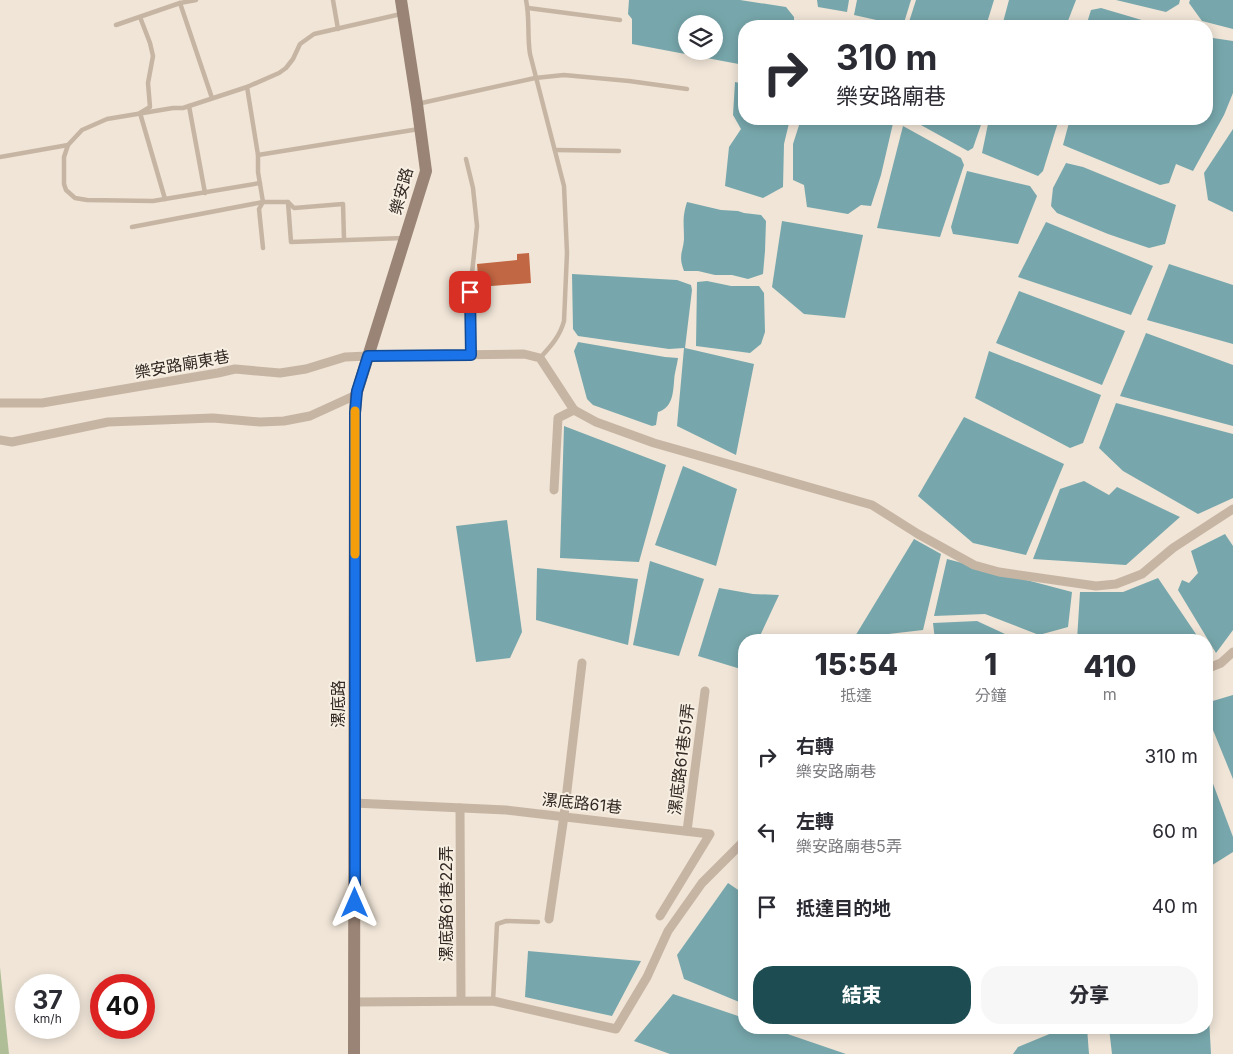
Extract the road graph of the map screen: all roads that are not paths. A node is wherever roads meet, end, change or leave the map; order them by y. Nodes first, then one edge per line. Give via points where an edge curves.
1 (196, 0) edge
2 (333, 0) edge
3 (401, 0) edge
4 (526, 0) edge
5 (180, 3) junction
6 (528, 8) junction
7 (403, 14) junction
8 (140, 17) junction
9 (620, 20) dead end
10 (116, 25) dead end
11 (338, 29) junction
12 (535, 78) junction
13 (247, 87) junction
14 (687, 89) dead end
15 (212, 98) junction
16 (417, 104) junction
17 (189, 106) junction
18 (140, 113) junction
19 (421, 129) junction
20 (68, 145) junction
21 (555, 150) junction
22 (619, 151) dead end
23 (258, 155) junction
24 (0, 157) edge
25 (466, 159) dead end
26 (260, 183) junction
27 (205, 192) junction
28 (165, 199) junction
29 (263, 202) junction
30 (288, 202) junction
31 (132, 227) dead end
32 (405, 238) junction
33 (344, 239) junction
34 (263, 248) dead end
35 (471, 355) junction
36 (368, 356) junction
37 (540, 358) junction
38 (356, 395) junction
39 (0, 403) edge
40 (574, 410) junction
41 (0, 440) edge
42 (554, 490) dead end
43 (1233, 509) edge
44 (1233, 652) edge
45 (582, 663) dead end
46 (1213, 666) edge
47 (705, 691) dead end
48 (354, 803) junction
49 (460, 808) junction
50 (564, 816) junction
51 (687, 831) junction
52 (738, 847) edge
53 (660, 916) dead end
54 (549, 919) dead end
55 (538, 922) dead end
56 (461, 1000) junction
57 (493, 1001) junction
58 (355, 1002) junction
59 (354, 1054) edge

1 - 5 lane
2 - 11 lane
3 - 7 street, 樂安路
4 - 6 lane
5 - 8 lane
5 - 15 lane
6 - 9 lane
6 - 12 lane via 528,45
7 - 11 lane
7 - 16 street, 樂安路
8 - 10 lane
8 - 18 lane via 153,56 148,83 150,107
11 - 13 lane via 304,39 286,68
12 - 14 lane via 564,75
12 - 16 lane
12 - 21 lane
13 - 15 lane
13 - 23 lane
15 - 17 lane
16 - 19 street, 樂安路
17 - 18 lane
17 - 27 lane
18 - 20 lane via 96,123 82,130
18 - 28 lane
19 - 23 lane
19 - 32 street, 樂安路 via 426,171
20 - 24 lane
20 - 28 lane via 64,157 64,184 74,198
21 - 22 lane
21 - 37 lane via 566,210 564,320 562,331
23 - 26 lane
25 - 35 lane via 477,226 470,292
26 - 27 lane
26 - 29 lane
27 - 28 lane
29 - 30 lane
29 - 31 lane
29 - 34 lane via 259,209
30 - 33 lane via 294,208 343,204
30 - 33 lane via 291,242
32 - 33 lane
32 - 36 street, 樂安路
35 - 36 street, 樂安路廟東巷
35 - 37 street, 樂安路廟東巷 via 524,354
36 - 38 street, 漯底路
36 - 39 street, 樂安路廟東巷 via 345,357 280,373 235,369 42,403
37 - 40 street
38 - 41 street via 310,416 284,421 213,418 108,422 12,442
38 - 48 street, 漯底路
40 - 42 street via 558,418
40 - 43 street via 596,422 654,443 872,505 974,565 999,572 1096,586 1116,584 1142,574 1173,548
44 - 46 street
45 - 50 street
47 - 51 street, 漯底路61巷51弄
48 - 49 street, 漯底路61巷
48 - 58 street, 漯底路
49 - 50 street, 漯底路61巷
49 - 56 street, 漯底路61巷22弄
50 - 51 street, 漯底路61巷
50 - 54 street
51 - 53 street, 漯底路61巷 via 710,834
52 - 57 street via 702,883 668,931 647,977 616,1029
55 - 57 lane via 506,921 497,924
56 - 57 street
56 - 58 street
58 - 59 street, 漯底路

